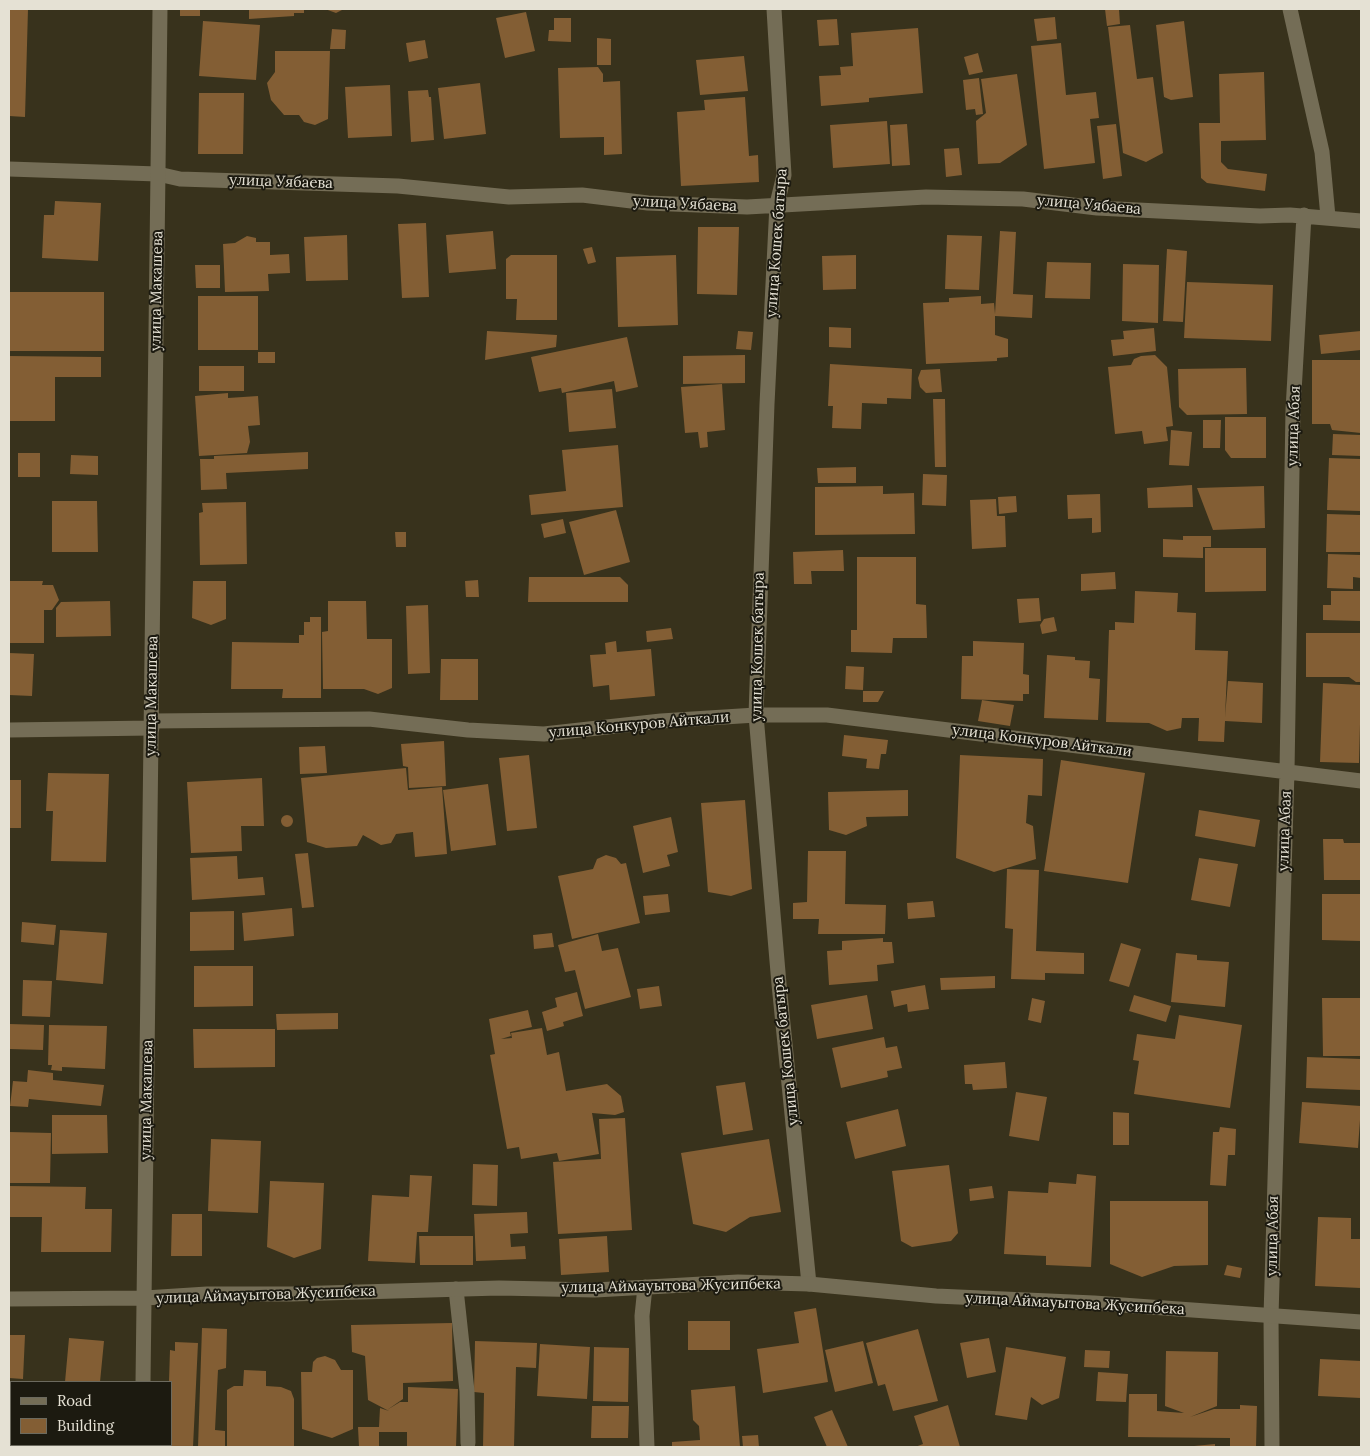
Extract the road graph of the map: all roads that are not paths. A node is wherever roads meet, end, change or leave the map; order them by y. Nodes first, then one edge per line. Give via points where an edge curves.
1 (160, 9) edge
2 (774, 9) edge
3 (1290, 9) edge
4 (9, 169) edge
5 (158, 174) junction
6 (777, 204) junction
7 (1304, 215) junction
8 (1328, 217) junction
9 (1361, 221) edge
10 (756, 715) junction
11 (152, 725) junction
12 (9, 730) edge
13 (1287, 771) junction
14 (1361, 780) edge
15 (809, 1284) junction
16 (645, 1287) junction
17 (456, 1290) junction
18 (9, 1298) edge
19 (145, 1298) junction
20 (1271, 1316) junction
21 (1361, 1322) edge
22 (143, 1381) edge
23 (468, 1443) dead end
24 (647, 1447) edge
25 (1272, 1447) edge

1 - 5 street, улица Макашева
2 - 6 street, улица Кошек батыра via 784,175
3 - 8 street via 1322,152
4 - 5 street, улица Уябаева
5 - 6 street, улица Уябаева via 180,179 398,186 509,197 582,195 648,203 747,207
5 - 11 street, улица Макашева
6 - 7 street, улица Уябаева via 926,197 1023,199 1097,208
6 - 10 street, улица Кошек батыра
7 - 8 street, улица Уябаева
7 - 13 street, улица Абая via 1293,410
8 - 9 street, улица Уябаева
10 - 11 street, улица Конкуров Айткали via 661,721 544,734 468,730 369,719
10 - 13 street, улица Конкуров Айткали via 826,715
10 - 15 street, улица Кошек батыра
11 - 12 street, улица Конкуров Айткали
11 - 19 street, улица Макашева
13 - 14 street, улица Конкуров Айткали
13 - 20 street, улица Абая
15 - 16 street, улица Аймауытова Жусипбека via 738,1282
15 - 20 street, улица Аймауытова Жусипбека via 936,1296
16 - 17 street, улица Аймауытова Жусипбека
16 - 24 street via 642,1316
17 - 19 street, улица Аймауытова Жусипбека
17 - 23 street via 467,1391
18 - 19 street, улица Аймауытова Жусипбека
19 - 22 street, улица Макашева
20 - 21 street, улица Аймауытова Жусипбека
20 - 25 street, улица Абая

